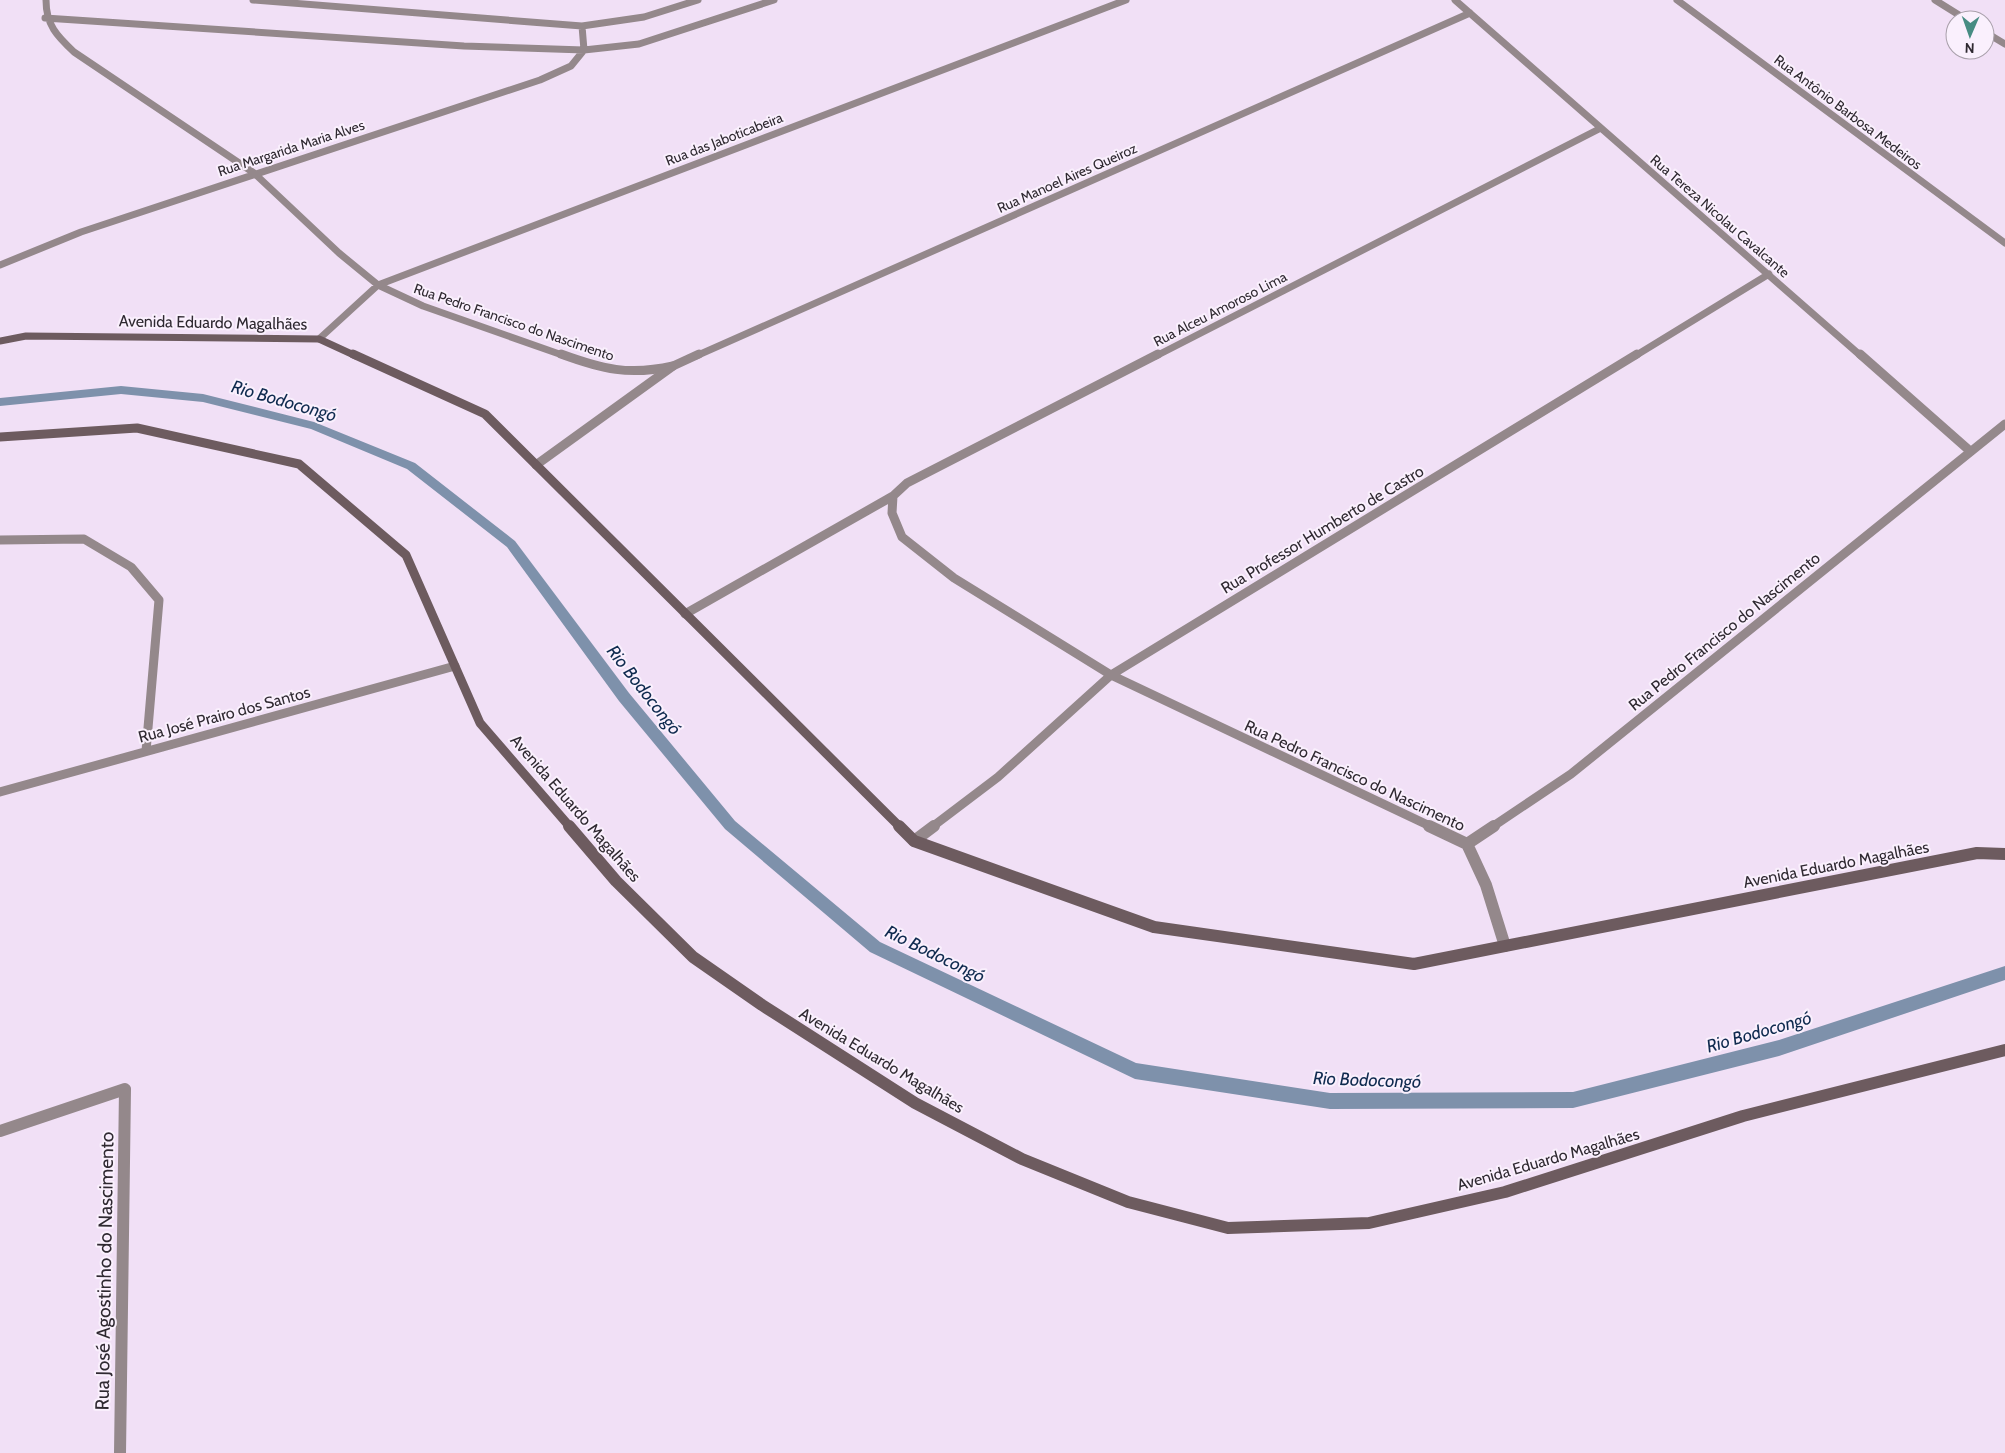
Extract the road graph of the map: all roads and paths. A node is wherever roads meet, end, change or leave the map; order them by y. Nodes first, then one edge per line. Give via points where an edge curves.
1 (46, 0) edge
2 (253, 0) edge
3 (334, 0) edge
4 (698, 0) edge
5 (774, 0) edge
6 (1126, 0) edge
7 (1455, 0) edge
8 (1677, 0) edge
9 (1936, 0) edge
10 (315, 6) junction
11 (1952, 10) edge
12 (1470, 13) junction
13 (46, 18) junction
14 (582, 26) junction
15 (584, 50) junction
16 (1600, 129) junction
17 (254, 173) junction
18 (2005, 243) edge
19 (0, 265) edge
20 (1769, 274) junction
21 (378, 285) junction
22 (319, 339) junction
23 (0, 341) edge
24 (674, 366) junction
25 (2005, 424) edge
26 (0, 437) edge
27 (1970, 451) junction
28 (536, 465) junction
29 (893, 496) junction
30 (0, 540) edge
31 (685, 614) junction
32 (455, 666) junction
33 (1111, 675) junction
34 (146, 751) junction
35 (0, 792) edge
36 (914, 841) junction
37 (1467, 844) junction
38 (2005, 854) edge
39 (1506, 946) junction
40 (2005, 1050) edge
41 (0, 1131) edge
42 (120, 1453) edge

1 - 13 street
2 - 10 street
3 - 10 street
4 - 14 street via 644,17
5 - 15 street via 639,44
6 - 21 street, Rua das Jaboticabeira
7 - 12 street, Rua Tereza Nicolau Cavalcante
8 - 18 street, Rua Antônio Barbosa Medeiros
9 - 11 street
10 - 14 street
12 - 16 street, Rua Tereza Nicolau Cavalcante
12 - 24 street, Rua Manoel Aires Queiroz
13 - 15 street via 464,46
13 - 17 street via 54,33 74,52
14 - 15 street
15 - 17 street, Rua Margarida Maria Alves via 579,61 567,70
16 - 20 street, Rua Tereza Nicolau Cavalcante
16 - 29 street, Rua Alceu Amoroso Lima via 907,483
17 - 19 street, Rua Margarida Maria Alves via 81,232
17 - 21 street
20 - 27 street, Rua Tereza Nicolau Cavalcante
20 - 33 street, Rua Professor Humberto de Castro
21 - 22 street
21 - 24 street, Rua Pedro Francisco do Nascimento via 423,306 597,367 621,373
22 - 23 street, Avenida Eduardo Magalhães via 26,336
22 - 28 street, Avenida Eduardo Magalhães via 485,414
24 - 28 street
25 - 27 street, Rua Pedro Francisco do Nascimento
26 - 32 street, Avenida Eduardo Magalhães via 137,428 299,464 406,555
27 - 37 street, Rua Pedro Francisco do Nascimento via 1571,774
28 - 31 street, Avenida Eduardo Magalhães
29 - 31 street, Rua Alceu Amoroso Lima
29 - 33 street, Rua Pedro Francisco do Nascimento via 892,513 902,537 954,578
30 - 34 street via 84,539 131,567 159,600
31 - 36 street, Avenida Eduardo Magalhães
32 - 34 street, Rua José Prairo dos Santos
32 - 40 street, Avenida Eduardo Magalhães via 480,723 616,881 693,957 915,1103 1022,1158 1128,1202 1228,1228 1369,1223 1495,1194 1743,1116
33 - 36 street, Rua Professor Humberto de Castro via 998,777
33 - 37 street, Rua Pedro Francisco do Nascimento
34 - 35 street, Rua José Prairo dos Santos
36 - 39 street, Avenida Eduardo Magalhães via 1154,927 1414,964
37 - 39 street via 1486,885
38 - 39 street, Avenida Eduardo Magalhães via 1977,852
41 - 42 street, Rua José Agostinho do Nascimento via 125,1089

